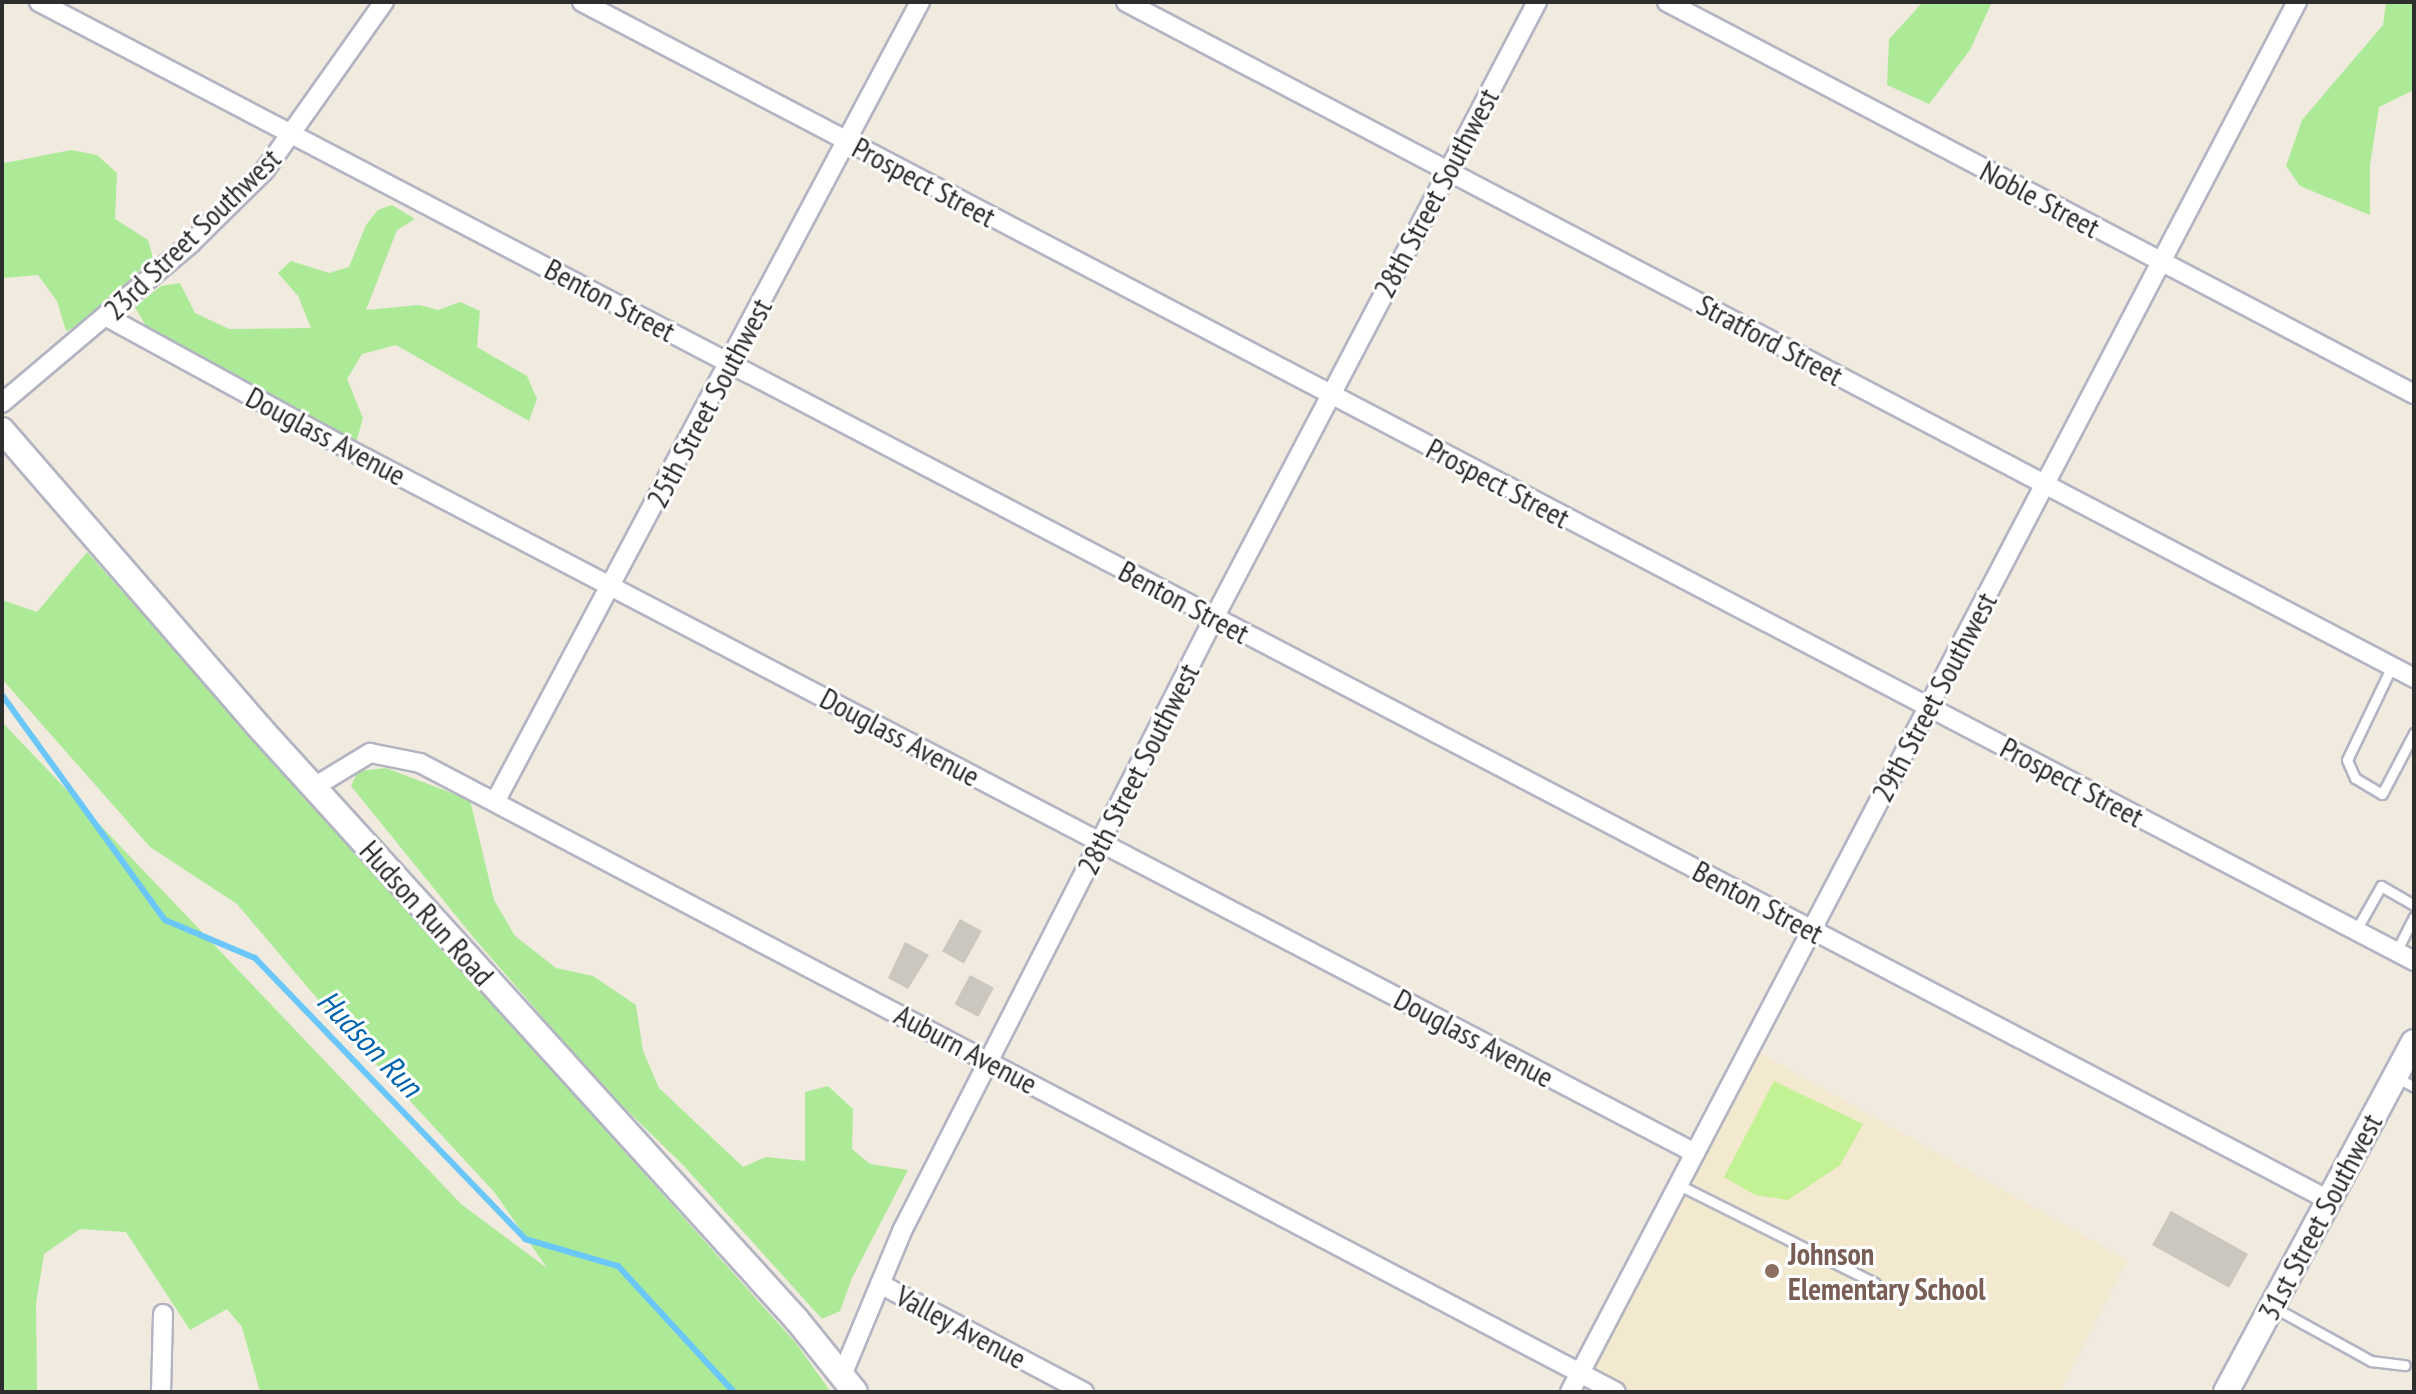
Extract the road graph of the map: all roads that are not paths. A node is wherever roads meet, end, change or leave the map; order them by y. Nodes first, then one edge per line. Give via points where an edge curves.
1 (39, 2) edge
2 (384, 2) edge
3 (582, 2) edge
4 (920, 2) edge
5 (1126, 2) edge
6 (1537, 2) edge
7 (1667, 2) edge
8 (2297, 2) edge
9 (293, 136) junction
10 (847, 142) junction
11 (1448, 171) junction
12 (2160, 262) junction
13 (107, 317) junction
14 (729, 363) junction
15 (1330, 394) junction
16 (2414, 394) edge
17 (2, 403) edge
18 (2, 430) edge
19 (2046, 485) junction
20 (613, 587) junction
21 (1214, 618) junction
22 (2392, 666) junction
23 (2414, 678) edge
24 (1928, 707) junction
25 (2414, 733) edge
26 (314, 787) junction
27 (495, 802) junction
28 (1100, 842) junction
29 (2414, 905) edge
30 (2414, 917) edge
31 (1811, 930) junction
32 (2355, 932) junction
33 (2396, 952) junction
34 (2414, 961) edge
35 (2414, 1042) edge
36 (989, 1061) junction
37 (2405, 1082) edge
38 (1695, 1153) junction
39 (1679, 1185) junction
40 (2329, 1200) junction
41 (1875, 1283) dead end
42 (880, 1284) junction
43 (2272, 1306) junction
44 (163, 1314) dead end
45 (2405, 1365) dead end
46 (1580, 1373) junction
47 (849, 1382) edge
48 (161, 1392) edge
49 (1084, 1392) edge
50 (1570, 1392) edge
51 (1616, 1392) edge
52 (2226, 1392) edge

1 - 9 street, Benton Street
2 - 9 street, 23rd Street Southwest
3 - 10 street, Prospect Street
4 - 10 street, 25th Street Southwest
5 - 11 street, Stratford Street
6 - 11 street, 28th Street Southwest
7 - 12 street, Noble Street
8 - 12 street, 29th Street Southwest
9 - 13 street, 23rd Street Southwest via 229,207
9 - 14 street, Benton Street
10 - 14 street, 25th Street Southwest
10 - 15 street, Prospect Street
11 - 15 street, 28th Street Southwest
11 - 19 street, Stratford Street
12 - 16 street, Noble Street
12 - 19 street, 29th Street Southwest
13 - 17 street, 23rd Street Southwest
13 - 20 street, Douglass Avenue
14 - 20 street, 25th Street Southwest
14 - 21 street, Benton Street
15 - 21 street, 28th Street Southwest
15 - 24 street, Prospect Street
18 - 26 main road, Hudson Run Road
19 - 22 street, Stratford Street
19 - 24 street, 29th Street Southwest
20 - 27 street, 25th Street Southwest
20 - 28 street, Douglass Avenue
21 - 28 street, 28th Street Southwest
21 - 31 street, Benton Street
22 - 23 street, Stratford Street
22 - 25 lane via 2347,760 2355,778 2382,794
24 - 31 street, 29th Street Southwest
24 - 32 street, Prospect Street
26 - 27 street, Auburn Avenue via 358,756 387,752
26 - 47 main road, Hudson Run Road
27 - 36 street, Auburn Avenue
28 - 36 street, 28th Street Southwest
28 - 38 street, Douglass Avenue
29 - 32 lane via 2381,886
30 - 33 lane
31 - 38 street, 29th Street Southwest
31 - 40 street, Benton Street
32 - 33 street, Prospect Street
33 - 34 street, Prospect Street
35 - 37 main road, 31st Street Southwest
36 - 42 street, 28th Street Southwest
36 - 46 street, Auburn Avenue
37 - 40 main road, 31st Street Southwest
38 - 39 street, 29th Street Southwest
39 - 41 lane
39 - 46 street, 29th Street Southwest
40 - 43 main road, 31st Street Southwest
42 - 47 street, 28th Street Southwest
42 - 49 street, Valley Avenue
43 - 45 lane via 2371,1361
43 - 52 main road, 31st Street Southwest
44 - 48 street
46 - 50 street, 29th Street Southwest
46 - 51 street, Auburn Avenue

